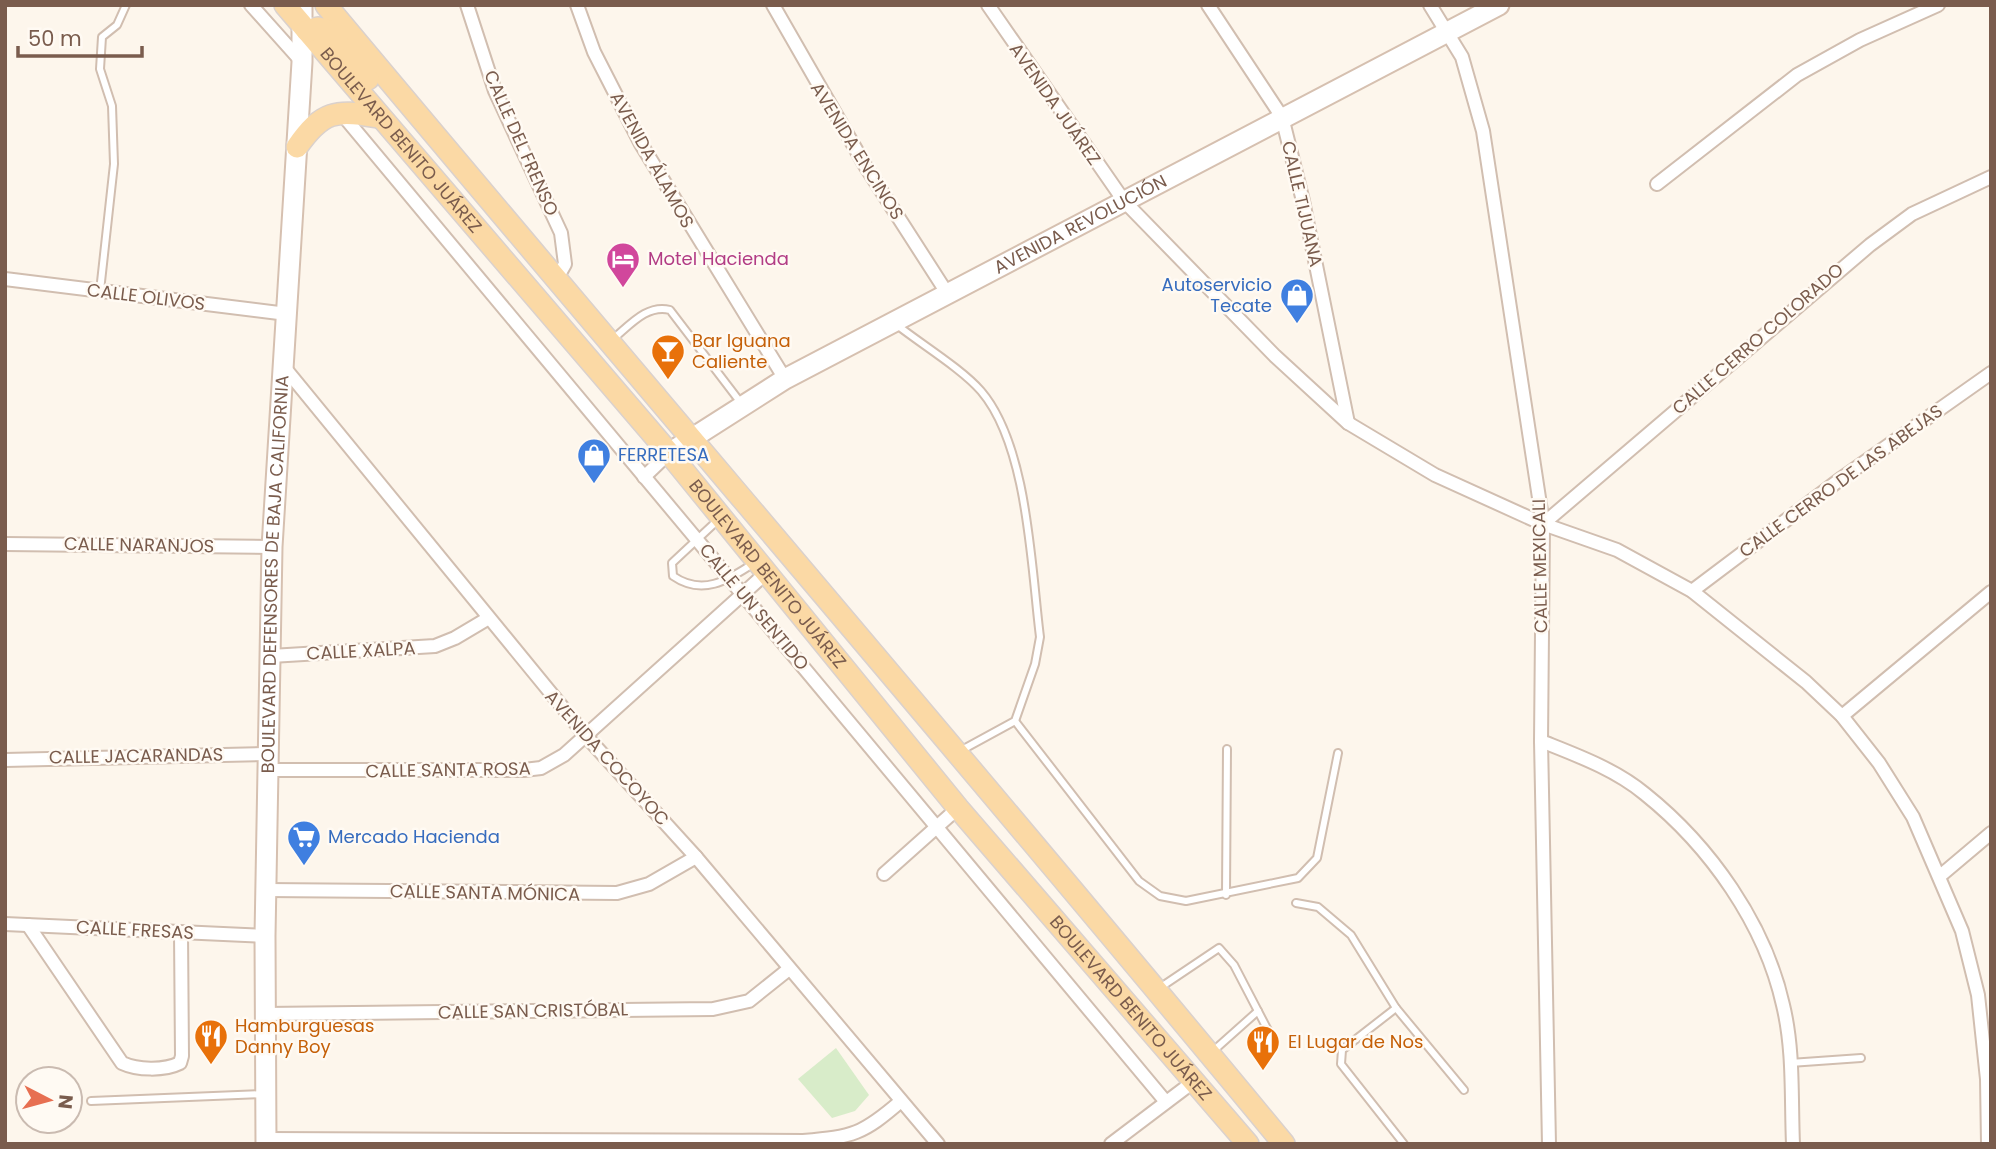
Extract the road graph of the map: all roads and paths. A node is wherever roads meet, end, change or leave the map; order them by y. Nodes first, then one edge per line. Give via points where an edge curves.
1 (126, 5) edge
2 (251, 5) edge
3 (285, 5) edge
4 (326, 5) edge
5 (467, 5) edge
6 (577, 5) edge
7 (773, 5) edge
8 (988, 5) edge
9 (1208, 5) edge
10 (1430, 5) edge
11 (1499, 5) edge
12 (1938, 5) edge
13 (304, 21) edge
14 (1449, 32) junction
15 (302, 62) junction
16 (401, 95) junction
17 (341, 113) junction
18 (378, 117) junction
19 (1282, 117) junction
20 (297, 147) junction
21 (1991, 177) edge
22 (1657, 184) dead end
23 (1124, 201) junction
24 (5, 279) edge
25 (556, 280) junction
26 (100, 291) junction
27 (947, 293) junction
28 (287, 314) junction
29 (893, 321) junction
30 (608, 343) junction
31 (284, 367) junction
32 (1991, 373) edge
33 (785, 379) junction
34 (742, 405) junction
35 (1348, 424) junction
36 (688, 439) junction
37 (669, 453) junction
38 (644, 477) junction
39 (720, 518) junction
40 (1543, 524) junction
41 (697, 539) junction
42 (5, 544) edge
43 (272, 547) junction
44 (760, 568) junction
45 (730, 579) junction
46 (1692, 591) junction
47 (1991, 592) edge
48 (743, 593) junction
49 (487, 619) junction
50 (271, 656) junction
51 (1842, 716) junction
52 (1015, 721) junction
53 (586, 736) junction
54 (1541, 741) junction
55 (1227, 749) dead end
56 (957, 753) junction
57 (1338, 753) dead end
58 (5, 760) edge
59 (267, 762) junction
60 (958, 808) junction
61 (936, 828) junction
62 (1991, 833) edge
63 (696, 857) junction
64 (884, 874) dead end
65 (1940, 876) junction
66 (266, 890) junction
67 (1226, 895) junction
68 (1296, 904) dead end
69 (5, 924) edge
70 (28, 925) junction
71 (181, 933) junction
72 (265, 936) junction
73 (789, 970) junction
74 (1157, 990) junction
75 (1396, 1007) junction
76 (1258, 1011) junction
77 (265, 1014) junction
78 (1272, 1038) dead end
79 (1210, 1054) junction
80 (1861, 1058) dead end
81 (1790, 1063) junction
82 (1193, 1082) junction
83 (1464, 1090) dead end
84 (266, 1094) junction
85 (91, 1101) dead end
86 (901, 1101) junction
87 (1166, 1102) junction
88 (266, 1141) edge
89 (492, 1141) edge
90 (937, 1144) edge
91 (1111, 1144) edge
92 (1248, 1144) edge
93 (1284, 1144) edge
94 (1404, 1144) edge
95 (1549, 1144) edge
96 (1793, 1144) edge
97 (1988, 1144) edge

1 - 26 lane via 117,25 102,37 101,78 112,106 114,164
2 - 15 street
3 - 13 main road, BOULEVARD BENITO JUÁREZ
4 - 16 main road, BOULEVARD BENITO JUÁREZ
5 - 25 street, CALLE DEL FRENSO via 495,91 561,233 565,264
6 - 33 street, AVENIDA ÁLAMOS via 594,52 641,144
7 - 27 street, AVENIDA ENCINOS via 859,156
8 - 23 street, AVENIDA JUÁREZ
9 - 19 street, CALLE TIJUANA
10 - 14 street, CALLE MEXICALI
11 - 14 main road, AVENIDA REVOLUCIÓN
12 - 22 street via 1797,75
13 - 15 main road, BOULEVARD DEFENSORES DE BAJA CALIFORNIA
13 - 16 main road via 326,30 370,81
13 - 18 main road, BOULEVARD BENITO JUÁREZ
14 - 19 main road, AVENIDA REVOLUCIÓN
14 - 40 street, CALLE MEXICALI via 1470,78 1483,131
15 - 20 main road, BOULEVARD DEFENSORES DE BAJA CALIFORNIA
16 - 25 main road, BOULEVARD BENITO JUÁREZ
17 - 18 main road
17 - 20 main road via 332,113 312,126
17 - 38 street, CALLE UN SENTIDO
18 - 37 main road, BOULEVARD BENITO JUÁREZ
19 - 23 main road, AVENIDA REVOLUCIÓN
19 - 35 street, CALLE TIJUANA
20 - 28 main road, BOULEVARD DEFENSORES DE BAJA CALIFORNIA
21 - 40 street, CALLE CERRO COLORADO via 1912,214 1870,244
23 - 27 main road, AVENIDA REVOLUCIÓN
23 - 35 street, AVENIDA JUÁREZ
24 - 26 street, CALLE OLIVOS
25 - 30 main road, BOULEVARD BENITO JUÁREZ
26 - 28 street, CALLE OLIVOS
27 - 29 main road, AVENIDA REVOLUCIÓN
28 - 31 main road, BOULEVARD DEFENSORES DE BAJA CALIFORNIA
29 - 33 main road, AVENIDA REVOLUCIÓN
29 - 52 lane via 981,390 1017,461 1040,637
30 - 34 lane via 645,313 659,307 670,310
30 - 36 main road, BOULEVARD BENITO JUÁREZ
31 - 43 main road, BOULEVARD DEFENSORES DE BAJA CALIFORNIA
31 - 49 street, AVENIDA COCOYOC
32 - 46 street, CALLE CERRO DE LAS ABEJAS
33 - 34 main road, AVENIDA REVOLUCIÓN
34 - 36 main road, AVENIDA REVOLUCIÓN
35 - 40 street, AVENIDA JUÁREZ via 1435,475
36 - 37 main road, AVENIDA REVOLUCIÓN
36 - 56 main road, BOULEVARD BENITO JUÁREZ
37 - 38 street
37 - 39 main road, BOULEVARD BENITO JUÁREZ
38 - 41 street, CALLE UN SENTIDO
39 - 41 lane
39 - 44 main road, BOULEVARD BENITO JUÁREZ
40 - 46 street, AVENIDA JUÁREZ via 1617,550
40 - 54 street, CALLE MEXICALI
41 - 45 street, CALLE UN SENTIDO
41 - 45 lane via 672,564 673,576 696,587
42 - 43 street, CALLE NARANJOS
43 - 50 main road, BOULEVARD DEFENSORES DE BAJA CALIFORNIA
44 - 45 lane
44 - 48 street, CALLE SANTA ROSA
44 - 60 main road, BOULEVARD BENITO JUÁREZ
45 - 48 street, CALLE UN SENTIDO
46 - 51 street, AVENIDA JUÁREZ
47 - 51 street
48 - 53 street, CALLE SANTA ROSA
48 - 61 street, CALLE UN SENTIDO
49 - 50 street, CALLE XALPA via 435,646
49 - 53 street, AVENIDA COCOYOC
50 - 59 main road, BOULEVARD DEFENSORES DE BAJA CALIFORNIA
51 - 65 street, AVENIDA JUÁREZ via 1913,817
52 - 56 lane
52 - 67 lane via 1139,881 1160,896 1186,901
53 - 59 street, CALLE SANTA ROSA via 554,763 524,770
53 - 63 street, AVENIDA COCOYOC
54 - 81 street via 1592,762 1645,793 1717,867 1747,914 1769,961 1783,1005
54 - 95 street, CALLE MEXICALI
55 - 67 lane
56 - 74 main road, BOULEVARD BENITO JUÁREZ
57 - 67 lane via 1317,858 1298,878
58 - 59 street, CALLE JACARANDAS
59 - 66 main road, BOULEVARD DEFENSORES DE BAJA CALIFORNIA
60 - 61 street
60 - 82 main road, BOULEVARD BENITO JUÁREZ
61 - 64 street
61 - 87 street, CALLE UN SENTIDO
62 - 65 street
63 - 66 street, CALLE SANTA MÓNICA via 649,884 617,893
63 - 73 street, AVENIDA COCOYOC
65 - 97 street, AVENIDA JUÁREZ via 1962,931 1978,995
66 - 72 main road, BOULEVARD DEFENSORES DE BAJA CALIFORNIA
68 - 75 lane via 1318,907 1350,935
69 - 70 street, CALLE FRESAS
70 - 71 street, CALLE FRESAS
70 - 71 street via 122,1063 143,1068 173,1067 182,1056
71 - 72 street, CALLE FRESAS
72 - 77 main road, BOULEVARD DEFENSORES DE BAJA CALIFORNIA
73 - 77 street, CALLE SAN CRISTÓBAL via 749,1001 713,1009
73 - 86 street, AVENIDA COCOYOC
74 - 76 lane via 1219,948 1234,965
74 - 79 main road, BOULEVARD BENITO JUÁREZ
75 - 83 lane
75 - 94 lane via 1342,1050 1339,1058
76 - 78 lane
76 - 79 lane
77 - 84 main road, BOULEVARD DEFENSORES DE BAJA CALIFORNIA
79 - 93 main road, BOULEVARD BENITO JUÁREZ
80 - 81 lane
81 - 96 street
82 - 87 street
82 - 92 main road, BOULEVARD BENITO JUÁREZ
84 - 85 lane
84 - 88 main road, BOULEVARD DEFENSORES DE BAJA CALIFORNIA
86 - 89 street via 870,1128 826,1139
86 - 90 street, AVENIDA COCOYOC
87 - 91 street
88 - 89 street

